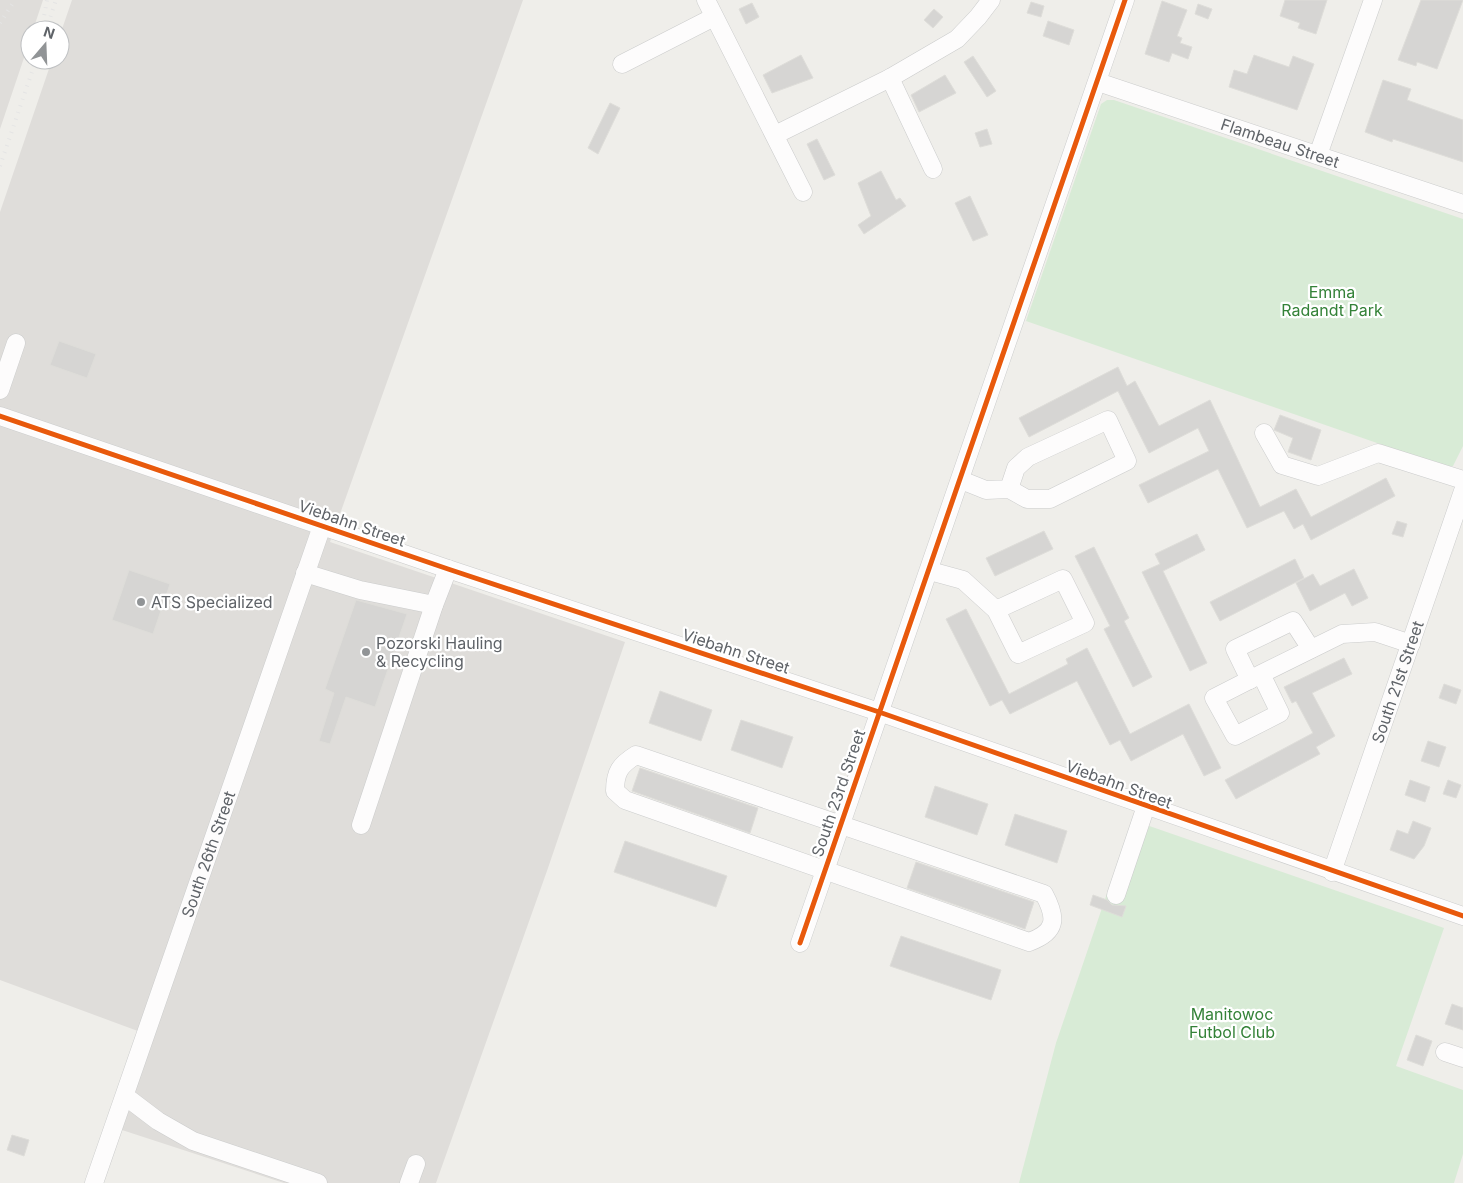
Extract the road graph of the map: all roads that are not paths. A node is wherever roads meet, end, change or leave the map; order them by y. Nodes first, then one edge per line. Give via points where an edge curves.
1 (706, 0) edge
2 (991, 0) edge
3 (1125, 0) edge
4 (1373, 0) edge
5 (714, 17) junction
6 (622, 64) dead end
7 (890, 78) junction
8 (1098, 82) junction
9 (774, 135) junction
10 (1318, 155) junction
11 (933, 169) dead end
12 (803, 192) dead end
13 (1463, 204) edge
14 (16, 343) dead end
15 (0, 390) edge
16 (0, 416) edge
17 (1264, 433) dead end
18 (961, 480) junction
19 (1463, 480) edge
20 (1009, 489) junction
21 (1463, 491) edge
22 (322, 526) junction
23 (448, 569) junction
24 (930, 571) junction
25 (305, 573) junction
26 (434, 605) junction
27 (996, 610) junction
28 (1411, 644) junction
29 (1311, 650) junction
30 (879, 712) junction
31 (1146, 806) junction
32 (361, 824) dead end
33 (840, 826) junction
34 (825, 869) junction
35 (1332, 872) junction
36 (1116, 895) dead end
37 (1463, 916) edge
38 (800, 943) dead end
39 (1445, 1052) dead end
40 (1463, 1058) edge
41 (125, 1096) junction
42 (416, 1164) dead end
43 (94, 1183) edge
44 (318, 1183) edge
45 (409, 1183) edge

1 - 5 street
2 - 7 street via 956,38
3 - 8 street, South 23rd Street
4 - 10 street
5 - 6 street
5 - 9 street
7 - 9 street
7 - 11 street
8 - 10 street, Flambeau Street
8 - 18 street, South 23rd Street
9 - 12 street
10 - 13 street, Flambeau Street
14 - 15 street
16 - 22 street, Viebahn Street
17 - 19 street via 1282,465 1318,476 1378,453
18 - 20 street via 986,490
18 - 24 street, South 23rd Street
20 - 20 street via 1016,468 1028,457 1108,420 1128,461 1050,499 1027,499
21 - 28 street, South 21st Street
22 - 23 street, Viebahn Street
22 - 25 street, South 26th Street
23 - 26 street
23 - 30 street, Viebahn Street
24 - 27 street via 963,580
24 - 30 street, South 23rd Street
25 - 26 street via 360,590
25 - 41 street, South 26th Street
26 - 32 street
27 - 27 street via 1018,654 1085,622 1063,579
28 - 29 street via 1375,632 1342,634
28 - 35 street, South 21st Street
29 - 29 street via 1256,677 1235,649 1293,620
30 - 31 street, Viebahn Street
30 - 33 street, South 23rd Street
31 - 35 street, Viebahn Street
31 - 36 street
33 - 34 street, South 23rd Street
33 - 34 street via 636,755 621,764 615,776 615,791 625,800
33 - 34 street via 1044,894 1053,910 1052,924 1044,937 1029,942
34 - 38 street, South 23rd Street
35 - 37 street, Viebahn Street
39 - 40 street
41 - 43 street, South 26th Street
41 - 44 street via 158,1121 193,1141
42 - 45 street

